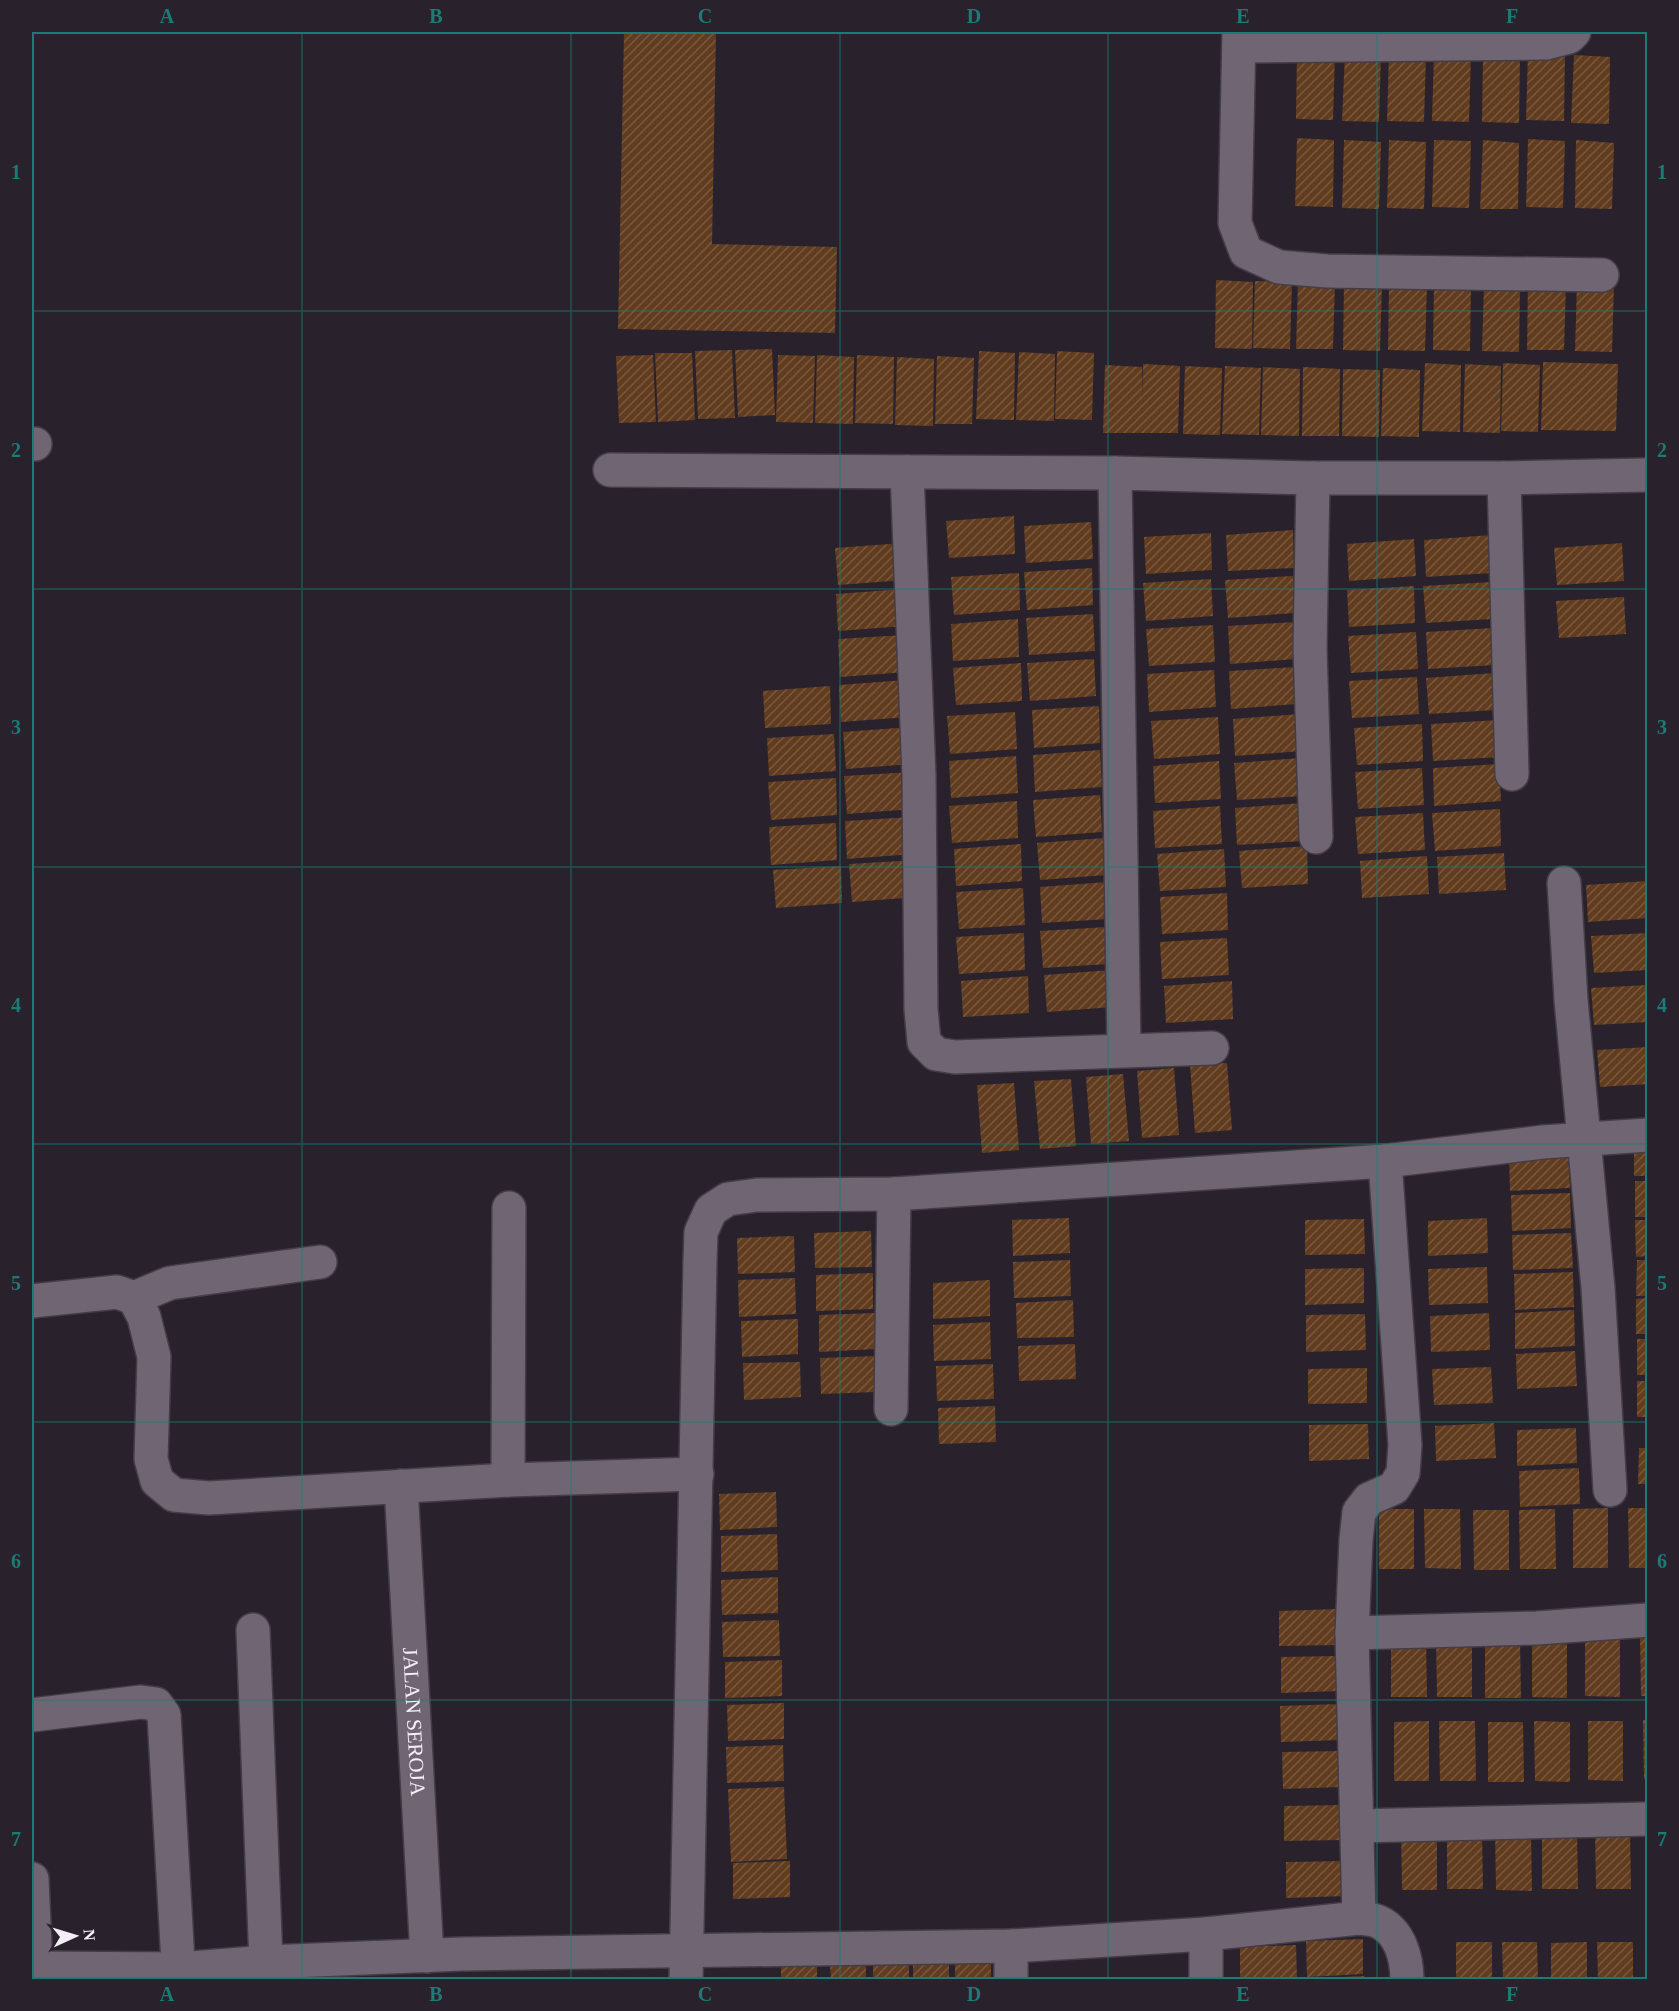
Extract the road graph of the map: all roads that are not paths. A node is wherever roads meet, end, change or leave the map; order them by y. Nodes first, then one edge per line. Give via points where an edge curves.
1 (1574, 32) edge
2 (1239, 39) edge
3 (1602, 275) dead end
4 (610, 471) dead end
5 (907, 472) junction
6 (1115, 473) junction
7 (1647, 475) edge
8 (1313, 478) junction
9 (1504, 478) junction
10 (1512, 774) dead end
11 (1316, 837) dead end
12 (1564, 883) dead end
13 (1212, 1048) dead end
14 (1124, 1050) junction
15 (1647, 1135) edge
16 (1585, 1138) junction
17 (1385, 1161) junction
18 (894, 1194) junction
19 (509, 1208) dead end
20 (320, 1262) dead end
21 (134, 1298) junction
22 (32, 1301) edge
23 (891, 1409) dead end
24 (697, 1474) junction
25 (508, 1480) junction
26 (401, 1486) junction
27 (1610, 1490) dead end
28 (1647, 1620) edge
29 (253, 1630) dead end
30 (1352, 1633) junction
31 (32, 1715) edge
32 (1647, 1819) edge
33 (1357, 1826) junction
34 (32, 1879) edge
35 (1359, 1918) junction
36 (1206, 1934) junction
37 (1011, 1946) junction
38 (427, 1956) junction
39 (266, 1962) junction
40 (686, 1965) edge
41 (463, 1967) edge
42 (34, 1968) edge
43 (179, 1974) edge
44 (1011, 1980) edge
45 (1206, 1980) edge
46 (1407, 1980) edge

1 - 2 street via 1546,43
2 - 3 street via 1235,223 1246,252 1279,267 1327,271
4 - 5 street
5 - 6 street
5 - 14 street via 924,1042 936,1054 955,1057
6 - 8 street
6 - 14 street
7 - 9 street
8 - 9 street
8 - 11 street via 1310,648
9 - 10 street
12 - 16 street
13 - 14 street
15 - 16 street
16 - 17 street
16 - 27 street
17 - 18 street
17 - 30 street via 1405,1445 1403,1473 1394,1488 1369,1499 1359,1512
18 - 23 street
18 - 24 street via 757,1195 728,1200 711,1210 701,1232
19 - 25 street
20 - 21 street via 170,1283
21 - 22 street via 117,1292
21 - 26 street via 144,1317 153,1357 151,1459 157,1481 174,1495 209,1498
24 - 25 street
24 - 40 street
25 - 26 street
26 - 38 street, JALAN SEROJA
28 - 30 street via 1537,1628
29 - 39 street
30 - 33 street
31 - 43 street via 141,1702 156,1704 164,1715
32 - 33 street
33 - 35 street
34 - 42 street
35 - 36 street
35 - 46 street via 1379,1922 1397,1936 1407,1965
36 - 37 street
36 - 45 street
37 - 40 street
37 - 44 street
38 - 39 street
38 - 41 street
39 - 43 street
40 - 41 street
42 - 43 street

